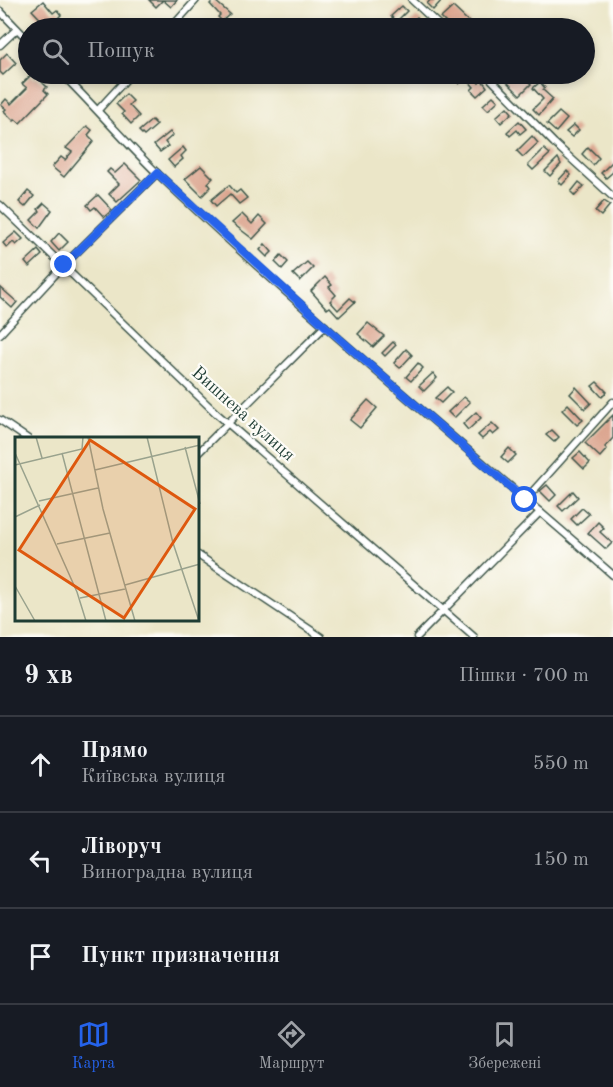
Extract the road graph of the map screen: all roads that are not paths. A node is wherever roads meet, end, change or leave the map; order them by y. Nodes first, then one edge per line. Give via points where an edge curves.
1 (196, 0) edge
2 (412, 0) edge
3 (0, 11) edge
4 (180, 18) edge
5 (431, 18) edge
6 (17, 28) joint
7 (0, 45) edge
8 (72, 84) edge
9 (122, 84) edge
10 (496, 84) edge
11 (98, 111) junction
12 (157, 173) junction
13 (613, 197) edge
14 (0, 205) edge
15 (64, 265) junction
16 (325, 326) junction
17 (0, 334) edge
18 (613, 402) edge
19 (0, 420) edge
20 (228, 423) junction
21 (25, 437) edge
22 (200, 451) edge
23 (525, 500) junction
24 (540, 512) junction
25 (200, 556) edge
26 (613, 575) edge
27 (444, 611) junction
28 (321, 637) edge
29 (417, 637) edge
30 (474, 637) edge

1 - 4 street
2 - 5 street
3 - 6 street
6 - 7 street
8 - 11 street
9 - 11 street
10 - 13 street
11 - 12 street
12 - 15 street
12 - 16 street
14 - 15 street, Вишнева вулиця
15 - 17 street
15 - 20 street, Вишнева вулиця
16 - 20 street
16 - 23 street
18 - 23 street
19 - 21 street
20 - 22 street
20 - 27 street, Вишнева вулиця
23 - 24 street
24 - 26 street
24 - 27 street
25 - 28 street
27 - 29 street
27 - 30 street, Вишнева вулиця

